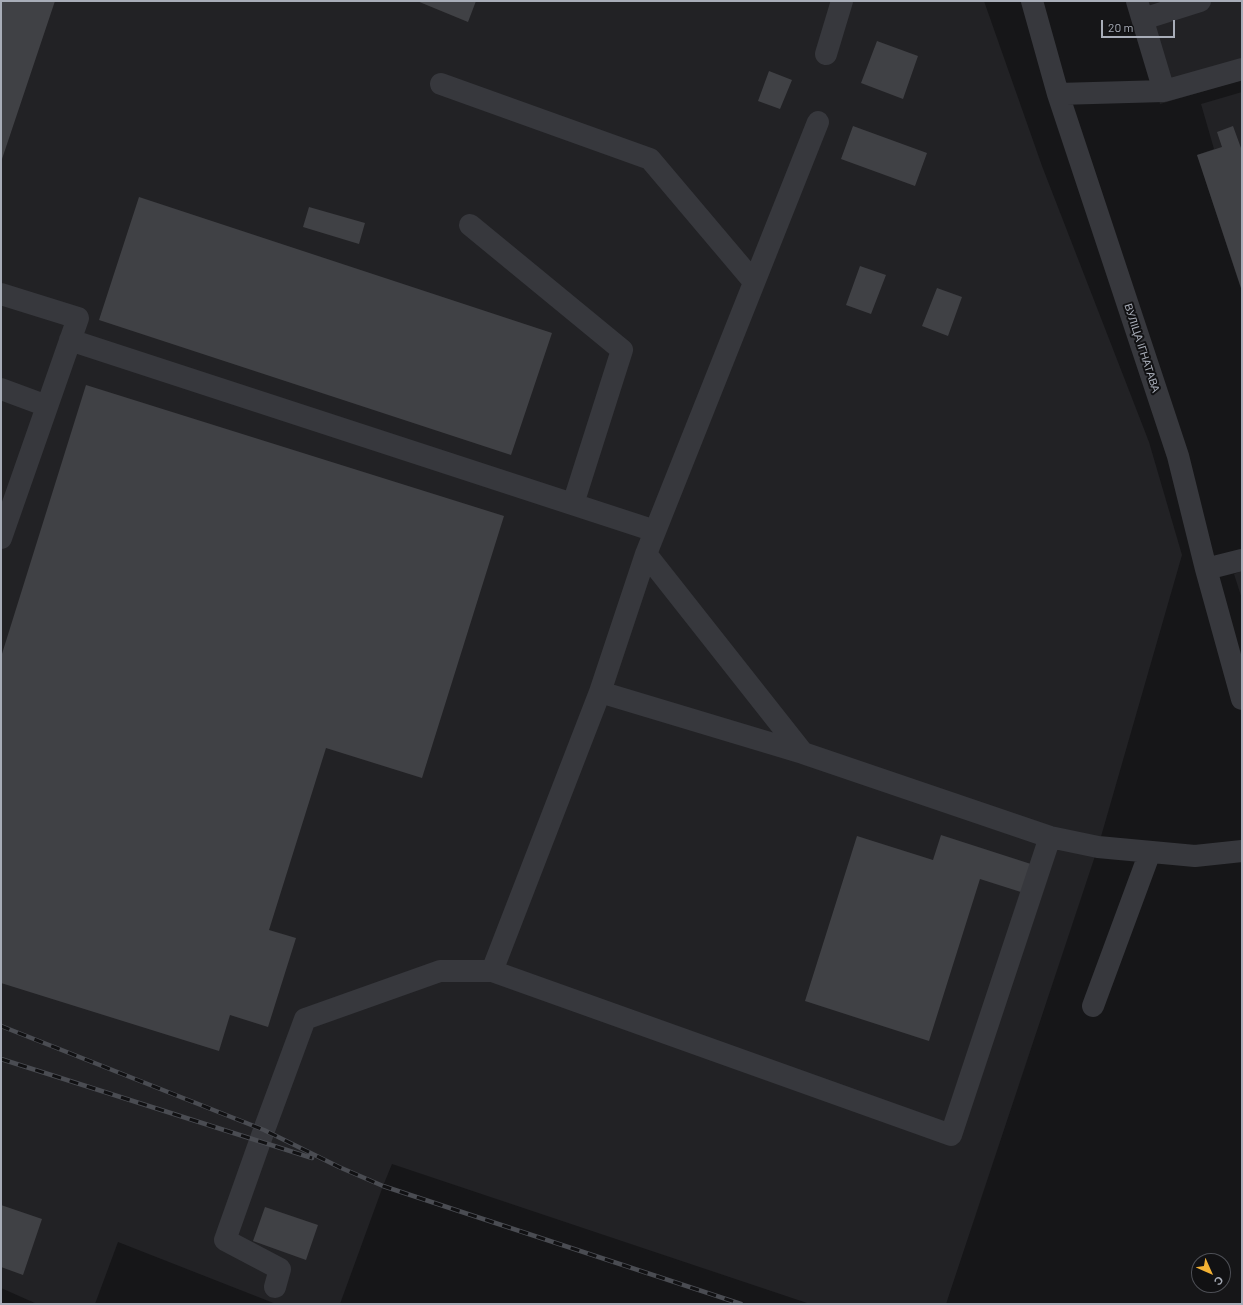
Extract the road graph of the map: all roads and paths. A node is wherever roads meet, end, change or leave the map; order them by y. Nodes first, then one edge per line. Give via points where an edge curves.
1 (842, 1) edge
2 (1032, 1) edge
3 (1200, 1) edge
4 (1140, 10) edge
5 (826, 54) dead end
6 (1242, 69) edge
7 (441, 84) dead end
8 (1164, 92) junction
9 (1058, 94) junction
10 (818, 122) dead end
11 (470, 225) dead end
12 (754, 282) junction
13 (1, 294) edge
14 (70, 340) junction
15 (1, 389) edge
16 (47, 406) junction
17 (573, 504) junction
18 (655, 531) junction
19 (1, 538) edge
20 (646, 554) junction
21 (1242, 560) edge
22 (1206, 569) junction
23 (600, 692) junction
24 (1242, 699) edge
25 (803, 753) junction
26 (1050, 838) junction
27 (1242, 851) edge
28 (1150, 852) junction
29 (492, 971) junction
30 (1093, 1006) dead end
31 (275, 1287) dead end

1 - 5 street
2 - 9 street, ВУЛІЦА ІГНАТАВА
3 - 4 street
4 - 8 street
6 - 8 street
7 - 12 street via 650,159
8 - 9 street
9 - 22 street, ВУЛІЦА ІГНАТАВА via 1178,456
10 - 12 street
11 - 17 street via 622,350
12 - 18 street
13 - 14 street via 78,318
14 - 16 street
14 - 17 street
15 - 16 street
16 - 19 street
17 - 18 street
18 - 20 street
20 - 23 street
20 - 25 street
21 - 22 street
22 - 24 street, ВУЛІЦА ІГНАТАВА
23 - 25 street
23 - 29 street
25 - 26 street
26 - 28 street via 1098,847
26 - 29 street via 951,1135
27 - 28 street via 1195,856
28 - 30 street
29 - 31 street via 440,971 305,1019 225,1240 280,1269

